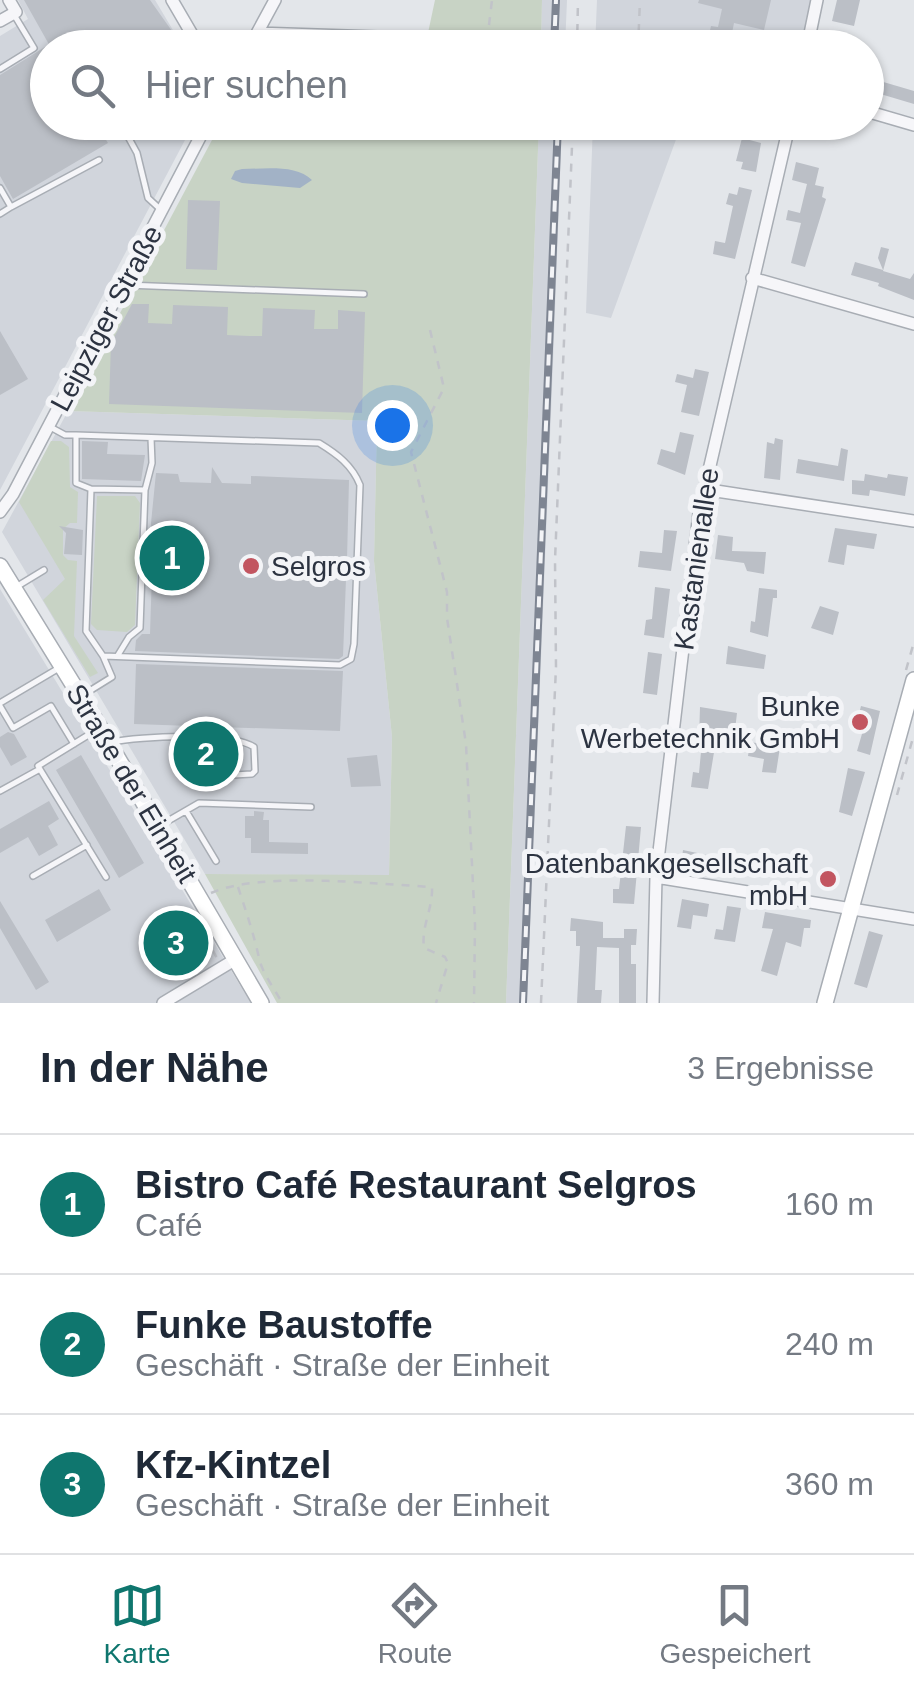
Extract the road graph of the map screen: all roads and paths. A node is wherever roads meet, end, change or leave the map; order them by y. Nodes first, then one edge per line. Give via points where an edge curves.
1 (9, 0) edge
2 (172, 0) edge
3 (275, 0) edge
4 (492, 0) edge
5 (578, 0) edge
6 (640, 0) edge
7 (817, 0) edge
8 (14, 13) junction
9 (0, 21) edge
10 (489, 25) dead end
11 (190, 30) edge
12 (258, 30) edge
13 (577, 30) edge
14 (639, 30) edge
15 (811, 30) edge
16 (30, 41) edge
17 (30, 50) edge
18 (0, 69) edge
19 (884, 116) edge
20 (914, 125) edge
21 (130, 140) edge
22 (199, 140) edge
23 (573, 140) edge
24 (786, 140) edge
25 (99, 160) dead end
26 (0, 188) edge
27 (11, 207) junction
28 (162, 211) junction
29 (0, 214) edge
30 (752, 278) junction
31 (123, 285) junction
32 (364, 294) dead end
33 (914, 324) edge
34 (430, 330) dead end
35 (49, 426) junction
36 (76, 435) junction
37 (151, 438) junction
38 (704, 489) junction
39 (91, 490) junction
40 (144, 490) junction
41 (0, 512) edge
42 (914, 521) edge
43 (0, 566) edge
44 (44, 570) dead end
45 (14, 589) junction
46 (103, 656) junction
47 (117, 656) junction
48 (62, 666) junction
49 (914, 680) edge
50 (81, 696) junction
51 (0, 704) edge
52 (100, 728) junction
53 (109, 743) junction
54 (74, 744) junction
55 (40, 768) junction
56 (196, 777) dead end
57 (0, 791) edge
58 (311, 807) dead end
59 (186, 811) junction
60 (159, 826) junction
61 (86, 845) junction
62 (216, 861) dead end
63 (33, 876) dead end
64 (656, 877) junction
65 (106, 878) dead end
66 (237, 886) junction
67 (200, 898) junction
68 (853, 908) junction
69 (914, 918) edge
70 (206, 936) dead end
71 (236, 960) junction
72 (222, 968) junction
73 (163, 1003) edge
74 (262, 1003) edge
75 (282, 1003) edge
76 (436, 1003) edge
77 (474, 1003) edge
78 (541, 1003) edge
79 (652, 1003) edge
80 (825, 1003) edge

1 - 8 street
2 - 11 street
3 - 12 street
4 - 10 path
5 - 13 path
6 - 14 path
7 - 15 street
8 - 9 street
8 - 16 lane
17 - 18 lane
19 - 20 street
21 - 28 lane via 148,198
22 - 28 street, Leipziger Straße
23 - 78 path
24 - 30 street, Kastanienallee
25 - 27 lane
26 - 27 lane
27 - 29 lane
28 - 31 street, Leipziger Straße
30 - 33 street
30 - 38 street, Kastanienallee
31 - 32 lane
31 - 35 street, Leipziger Straße
34 - 77 path via 444,388 411,452 447,592 466,744
35 - 36 lane
35 - 41 street, Leipziger Straße
36 - 37 lane
36 - 39 lane via 76,483
37 - 40 lane
37 - 47 lane via 319,443 354,470 360,485 354,644 340,665
38 - 42 street
38 - 64 street, Kastanienallee
39 - 40 lane
39 - 46 lane via 86,631
40 - 47 lane via 140,628
43 - 45 street, Straße der Einheit
44 - 45 lane
45 - 48 street, Straße der Einheit
46 - 47 lane
46 - 50 lane via 112,677
48 - 50 street, Straße der Einheit
48 - 51 lane
49 - 68 street
50 - 52 street, Straße der Einheit
51 - 54 lane via 13,728 52,706
52 - 53 street, Straße der Einheit
52 - 54 lane
53 - 56 lane via 184,738 245,740 254,747 252,774
53 - 60 street, Straße der Einheit
54 - 55 lane
55 - 57 lane
55 - 61 lane
58 - 59 lane via 199,803
59 - 60 lane
59 - 62 lane
60 - 67 street, Straße der Einheit
61 - 63 lane
61 - 65 lane
64 - 68 street
64 - 79 street, Kastanienallee
66 - 67 path
66 - 75 path via 259,961
66 - 76 path via 300,881 432,887 424,948 448,963
67 - 71 street, Straße der Einheit
68 - 69 street
68 - 80 street
70 - 72 path
71 - 72 street
71 - 74 street, Straße der Einheit
72 - 73 street

